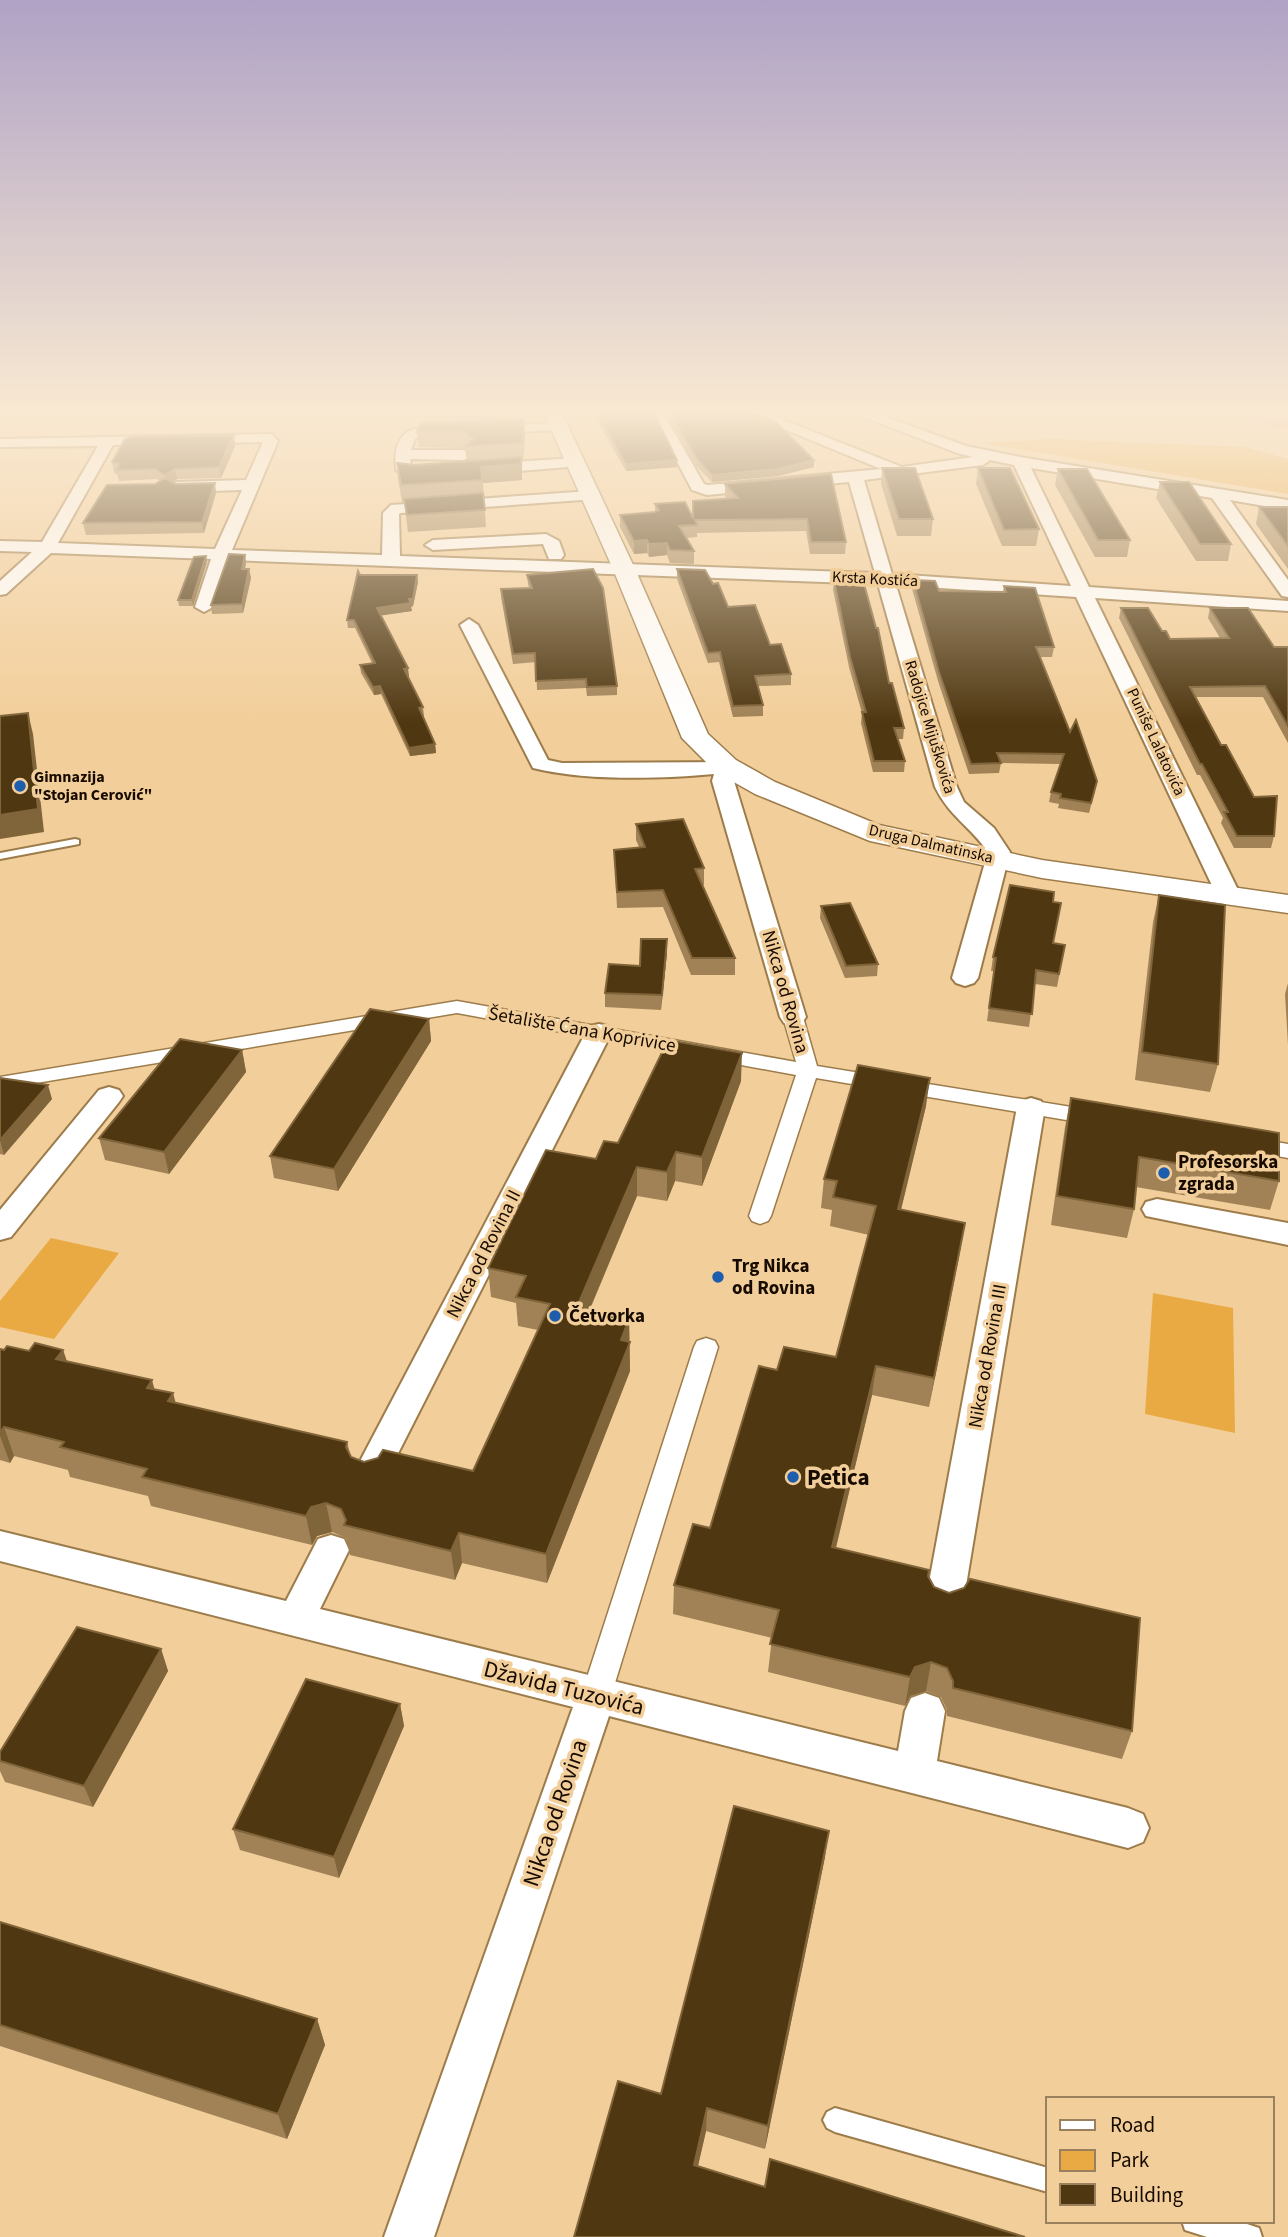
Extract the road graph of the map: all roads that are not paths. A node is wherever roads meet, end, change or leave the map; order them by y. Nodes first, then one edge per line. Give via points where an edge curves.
1 (66, 513) edge
2 (239, 513) edge
3 (391, 513) edge
4 (598, 513) edge
5 (866, 513) edge
6 (1045, 513) edge
7 (1231, 513) edge
8 (0, 547) edge
9 (47, 548) junction
10 (222, 553) junction
11 (391, 554) junction
12 (555, 555) dead end
13 (624, 569) junction
14 (886, 579) junction
15 (0, 590) edge
16 (1084, 591) junction
17 (1288, 592) edge
18 (1288, 606) edge
19 (204, 607) dead end
20 (469, 625) dead end
21 (726, 766) junction
22 (75, 842) dead end
23 (0, 856) edge
24 (999, 860) junction
25 (1228, 894) junction
26 (1288, 904) edge
27 (965, 978) dead end
28 (793, 1017) joint
29 (598, 1032) junction
30 (808, 1070) junction
31 (0, 1083) edge
32 (109, 1097) dead end
33 (1031, 1107) junction
34 (1110, 1121) edge
35 (1227, 1140) edge
36 (1288, 1151) edge
37 (1157, 1209) dead end
38 (760, 1216) dead end
39 (0, 1230) edge
40 (1288, 1234) edge
41 (706, 1347) dead end
42 (370, 1475) edge
43 (0, 1546) edge
44 (331, 1550) dead end
45 (944, 1604) edge
46 (295, 1620) junction
47 (596, 1696) junction
48 (925, 1711) dead end
49 (914, 1776) junction
50 (1128, 1828) dead end
51 (835, 2120) dead end
52 (1046, 2179) edge
53 (1201, 2223) edge
54 (409, 2237) edge
55 (1250, 2237) edge

1 - 9 street
2 - 10 street
3 - 11 street
4 - 13 street, Druga Dalmatinska
5 - 14 street, Radojice Mijuškovića
6 - 16 street, Puniše Lalatovića
7 - 17 street
8 - 9 street, Krsta Kostića
9 - 10 street, Krsta Kostića
9 - 15 street
10 - 11 street, Krsta Kostića
10 - 19 street
11 - 12 street via 538,539 551,541
11 - 13 street, Krsta Kostića
13 - 14 street, Krsta Kostića
13 - 21 street, Druga Dalmatinska via 695,738
14 - 16 street, Krsta Kostića
14 - 24 street, Radojice Mijuškovića via 946,787 955,806 996,844
16 - 18 street, Krsta Kostića
16 - 25 street, Puniše Lalatovića
20 - 21 street via 540,764 562,769
21 - 24 street, Druga Dalmatinska via 765,788 870,832
21 - 28 street, Nikca od Rovina via 723,781
22 - 23 lane
24 - 25 street, Druga Dalmatinska
24 - 27 street
25 - 26 street, Druga Dalmatinska
28 - 30 street, Nikca od Rovina
29 - 30 street, Šetalište Ćana Koprivice
29 - 31 street, Šetalište Ćana Koprivice via 457,1007
29 - 42 street, Nikca od Rovina II
30 - 33 street, Šetalište Ćana Koprivice
30 - 38 street, Nikca od Rovina
32 - 39 street
33 - 34 street, Šetalište Ćana Koprivice
33 - 45 street, Nikca od Rovina III
35 - 36 street
37 - 40 street
41 - 47 street, Nikca od Rovina
43 - 46 street, Džavida Tuzovića
44 - 46 street
46 - 47 street, Džavida Tuzovića
47 - 49 street, Džavida Tuzovića
47 - 54 street, Nikca od Rovina
48 - 49 street
49 - 50 street, Džavida Tuzovića
51 - 52 lane
53 - 55 lane

